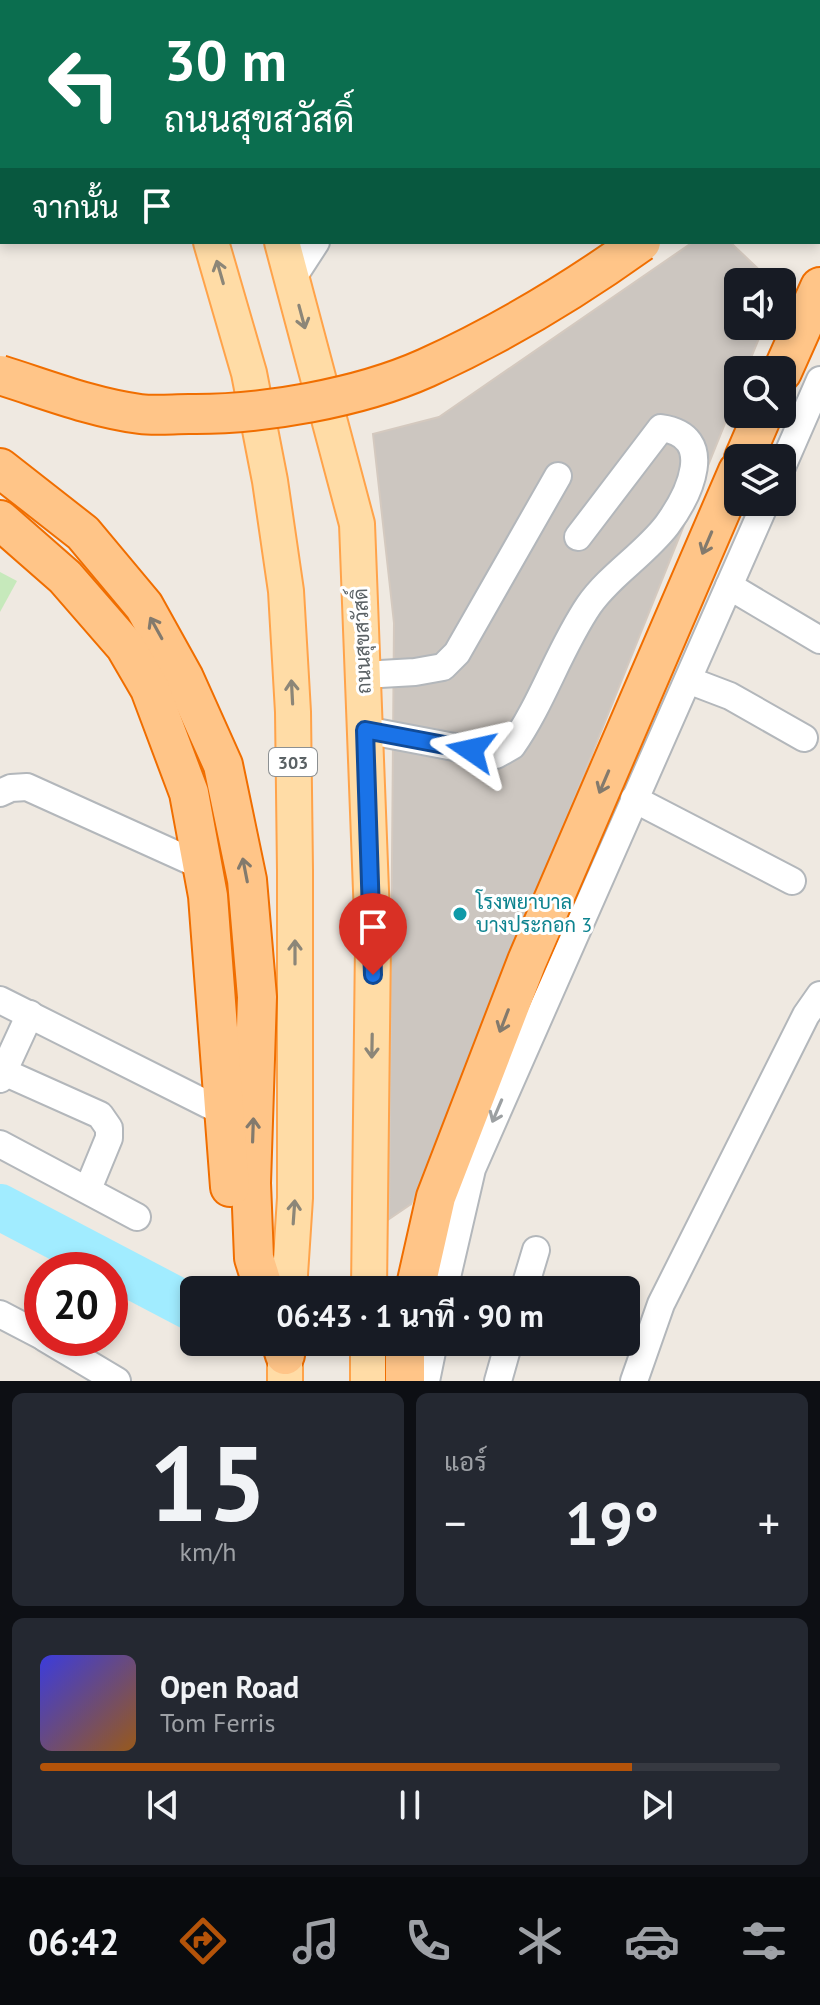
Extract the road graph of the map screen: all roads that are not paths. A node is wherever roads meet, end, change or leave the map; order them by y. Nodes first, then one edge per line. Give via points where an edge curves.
1 (212, 244) edge
2 (283, 244) edge
3 (315, 244) edge
4 (638, 244) edge
5 (292, 279) junction
6 (820, 287) edge
7 (789, 356) edge
8 (0, 375) edge
9 (820, 380) edge
10 (792, 444) edge
11 (0, 468) edge
12 (558, 476) dead end
13 (724, 504) edge
14 (760, 516) edge
15 (0, 520) edge
16 (578, 537) dead end
17 (729, 586) junction
18 (820, 640) edge
19 (363, 675) junction
20 (688, 680) junction
21 (365, 730) junction
22 (804, 738) dead end
23 (0, 793) edge
24 (634, 799) junction
25 (204, 867) junction
26 (792, 881) dead end
27 (820, 995) edge
28 (0, 1000) edge
29 (30, 1014) junction
30 (2, 1076) edge
31 (225, 1113) junction
32 (0, 1144) edge
33 (88, 1189) junction
34 (137, 1217) dead end
35 (536, 1250) dead end
36 (259, 1274) edge
37 (290, 1276) edge
38 (369, 1276) edge
39 (418, 1276) edge
40 (447, 1276) edge
41 (528, 1276) edge
42 (0, 1314) edge
43 (24, 1327) edge
44 (76, 1356) edge
45 (368, 1356) edge
46 (405, 1356) edge
47 (431, 1356) edge
48 (505, 1356) edge
49 (117, 1381) edge
50 (368, 1381) edge
51 (405, 1381) edge
52 (426, 1381) edge
53 (498, 1381) edge
54 (634, 1381) edge

37 -> 1 main road, 303 via 295,1198 295,870 286,591 249,373
2 - 5 main road, ถนนสุขสวัสดิ์
3 - 5 street
4 - 8 highway, bridge via 516,323 424,369 299,404 229,415 141,414
5 -> 19 main road, ถนนสุขสวัสดิ์ via 357,524
6 - 7 highway
9 - 10 street
36 -> 11 highway via 251,1183 257,997 247,880 223,765 144,606 83,533
12 - 19 street via 457,653 443,667
13 -> 39 highway via 527,961 436,1197
14 - 17 street
15 - 25 highway via 65,577 125,646 150,689 189,793
16 - 21 street via 661,428 675,430 692,444 696,461 688,487 666,525 590,604 512,746 496,755
17 - 18 street
17 - 20 street
19 - 21 main road, ถนนสุขสวัสดิ์
20 - 22 street via 730,696
20 - 24 street
21 -> 38 main road, ถนนสุขสวัสดิ์ via 373,943
23 - 25 street via 27,787
24 - 26 street
24 -> 40 street via 472,1169
25 - 31 highway
27 - 54 street via 661,1304
28 - 29 street
29 - 30 street
29 - 31 street
30 - 33 street via 100,1115 109,1138
31 - 36 highway via 230,1191
32 - 33 street
33 - 34 street
35 - 41 street
42 - 43 street
44 - 49 street
45 - 50 main road
46 - 51 highway
47 - 52 street
48 - 53 street

